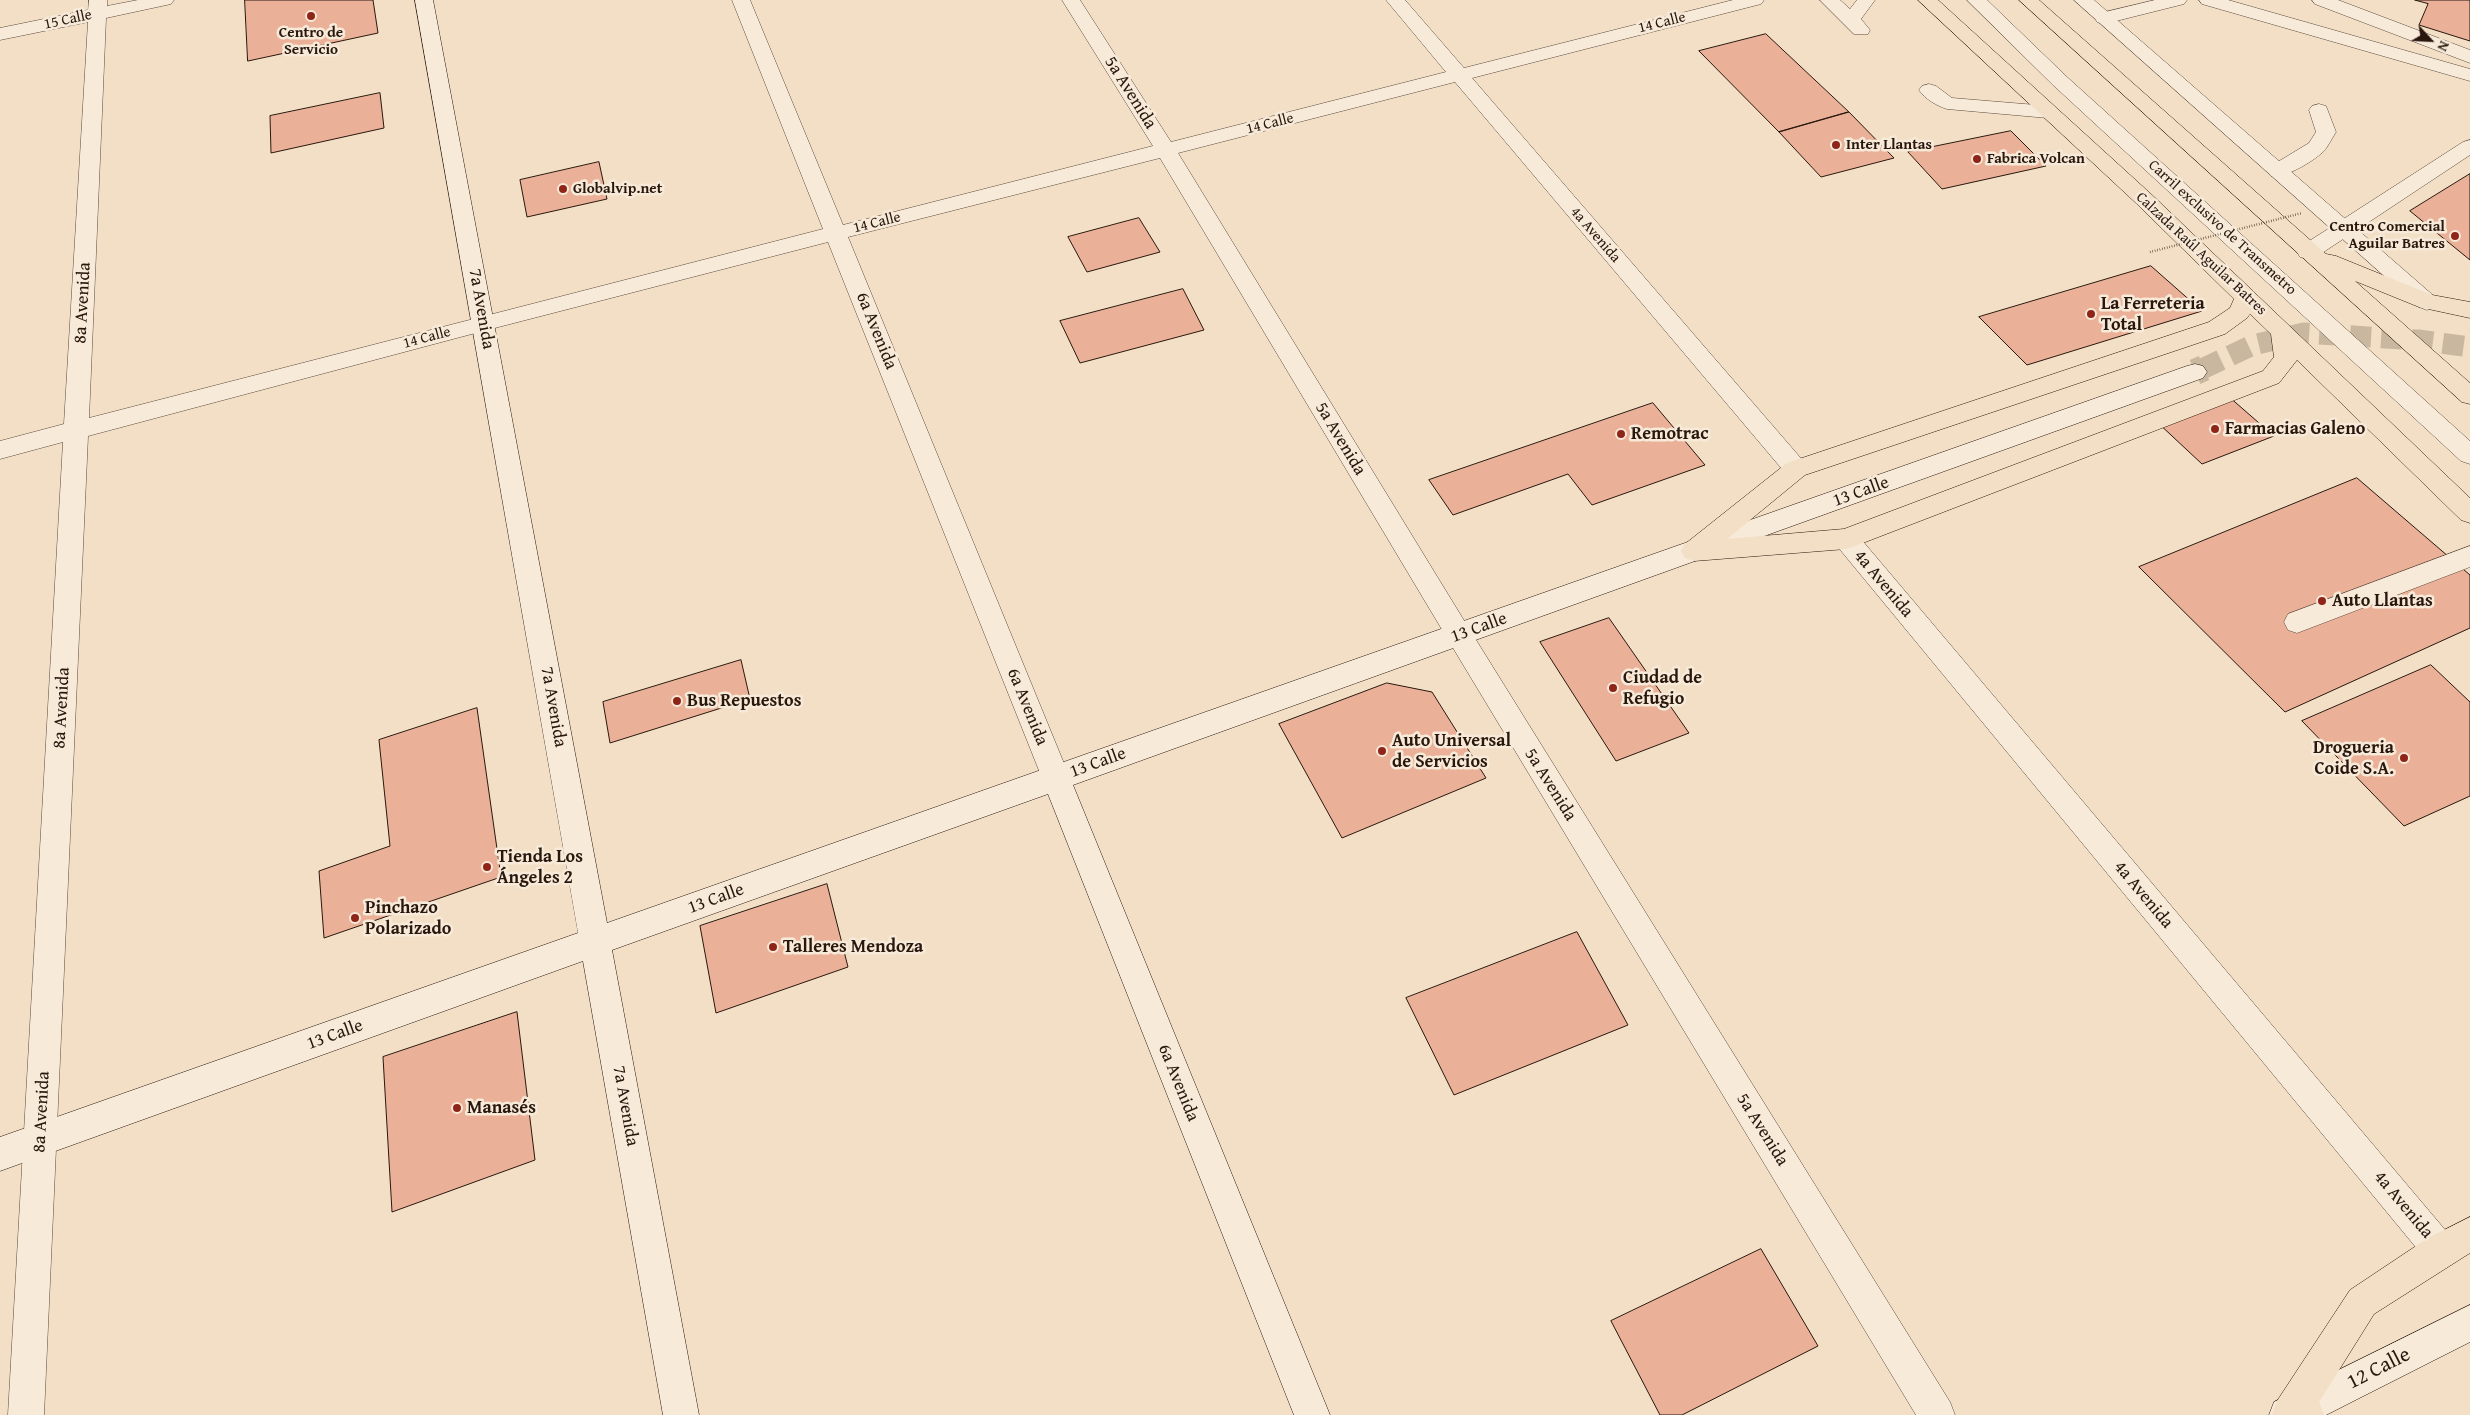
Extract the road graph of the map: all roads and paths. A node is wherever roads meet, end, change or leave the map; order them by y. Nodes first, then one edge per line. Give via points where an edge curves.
1 (165, 0) edge
2 (424, 0) edge
3 (741, 0) edge
4 (1071, 0) edge
5 (1395, 0) edge
6 (1755, 0) edge
7 (1829, 0) edge
8 (1866, 0) edge
9 (1927, 0) edge
10 (1976, 0) edge
11 (2028, 0) edge
12 (2082, 0) edge
13 (2178, 0) edge
14 (2208, 0) edge
15 (2321, 0) edge
16 (1710, 5) edge
17 (98, 7) edge
18 (2104, 18) junction
19 (0, 34) edge
20 (2470, 57) edge
21 (1458, 75) junction
22 (2470, 76) edge
23 (1929, 90) dead end
24 (2320, 110) dead end
25 (2048, 112) junction
26 (2470, 146) edge
27 (1166, 150) junction
28 (2278, 171) junction
29 (2302, 213) dead end
30 (2345, 229) junction
31 (837, 233) junction
32 (2150, 252) dead end
33 (2308, 252) junction
34 (2246, 297) junction
35 (2427, 302) junction
36 (2470, 310) edge
37 (483, 323) junction
38 (2281, 329) junction
39 (2195, 372) tunnel mouth
40 (2470, 396) edge
41 (77, 430) junction
42 (0, 450) edge
43 (2470, 455) edge
44 (1796, 469) junction
45 (2470, 513) edge
46 (1846, 539) junction
47 (1694, 551) junction
48 (2470, 556) edge
49 (2297, 622) dead end
50 (1459, 635) junction
51 (1056, 778) junction
52 (595, 942) junction
53 (40, 1139) junction
54 (0, 1154) edge
55 (2470, 1234) edge
56 (2440, 1250) junction
57 (2470, 1323) edge
58 (26, 1415) edge
59 (681, 1415) edge
60 (1312, 1415) edge
61 (1937, 1415) edge
62 (2294, 1415) edge

1 - 17 street, 15 Calle
2 - 37 street, 7a Avenida
3 - 31 street, 6a Avenida
4 - 27 street, 5a Avenida
5 - 21 street, 4a Avenida
6 - 16 street, 14 Calle
7 - 8 street via 1856,25
9 - 25 highway, Calzada Raúl Aguilar Batres
10 - 43 street, Carril exclusivo de Transmetro via 2060,81
11 - 33 highway
12 - 18 street
13 - 18 street
14 - 22 street
15 - 20 street
16 - 21 street, 14 Calle
17 - 19 street, 15 Calle
17 - 41 street, 8a Avenida
18 - 28 street
21 - 27 street, 14 Calle
21 - 44 street, 4a Avenida
23 - 25 street via 1947,103
24 - 28 street via 2326,132 2316,146
25 - 34 highway, Calzada Raúl Aguilar Batres
26 - 30 street
27 - 31 street, 14 Calle
27 - 50 street, 5a Avenida
28 - 30 street
29 - 32 path, bridge
30 - 33 street
30 - 35 street
31 - 37 street, 14 Calle
31 - 51 street, 6a Avenida
33 - 35 highway
33 - 40 highway
34 - 38 highway, Calzada Raúl Aguilar Batres
34 - 44 highway via 2239,313 2217,328
35 - 36 highway
37 - 41 street, 14 Calle
37 - 52 street, 7a Avenida
38 - 45 highway, Calzada Raúl Aguilar Batres
38 - 46 highway via 2286,358 2271,377
39 - 47 street, 13 Calle
41 - 42 street, 14 Calle
41 - 53 street, 8a Avenida
44 - 47 highway
46 - 47 highway
46 - 56 street, 4a Avenida
47 - 50 street, 13 Calle
48 - 49 street
50 - 51 street, 13 Calle
50 - 61 street, 5a Avenida
51 - 52 street, 13 Calle
51 - 60 street, 6a Avenida
52 - 53 street, 13 Calle
52 - 59 street, 7a Avenida
53 - 54 street, 13 Calle
53 - 58 street, 8a Avenida
55 - 56 highway
56 - 62 highway via 2362,1302
57 - 62 street, 12 Calle

